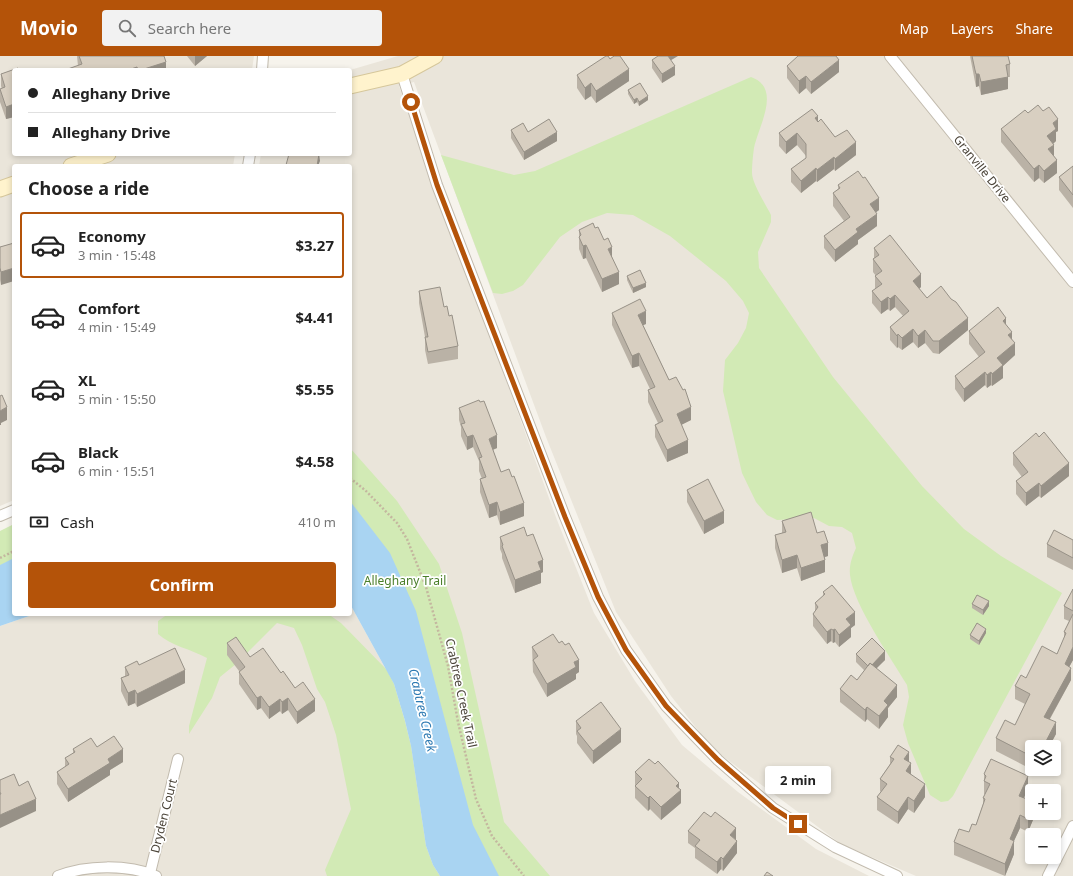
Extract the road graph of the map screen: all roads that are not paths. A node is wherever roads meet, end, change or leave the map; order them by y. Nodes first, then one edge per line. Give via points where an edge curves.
1 (263, 56) edge
2 (435, 56) edge
3 (890, 56) edge
4 (262, 68) edge
5 (402, 74) junction
6 (352, 86) edge
7 (102, 156) edge
8 (77, 164) edge
9 (12, 185) edge
10 (0, 189) edge
11 (1073, 282) edge
12 (12, 511) edge
13 (0, 516) edge
14 (178, 759) dead end
15 (1073, 826) edge
16 (153, 875) edge
17 (58, 876) edge
18 (897, 876) edge
19 (1048, 876) edge

1 - 4 street
2 - 5 street
3 - 11 street, Granville Drive
5 - 6 street
5 - 18 street via 437,185 565,517 598,597 626,650 666,706 718,760 773,808 835,847
7 - 8 street
9 - 10 street
12 - 13 street
14 - 16 street, Dryden Court
15 - 19 street
16 - 17 street via 108,867 73,870

